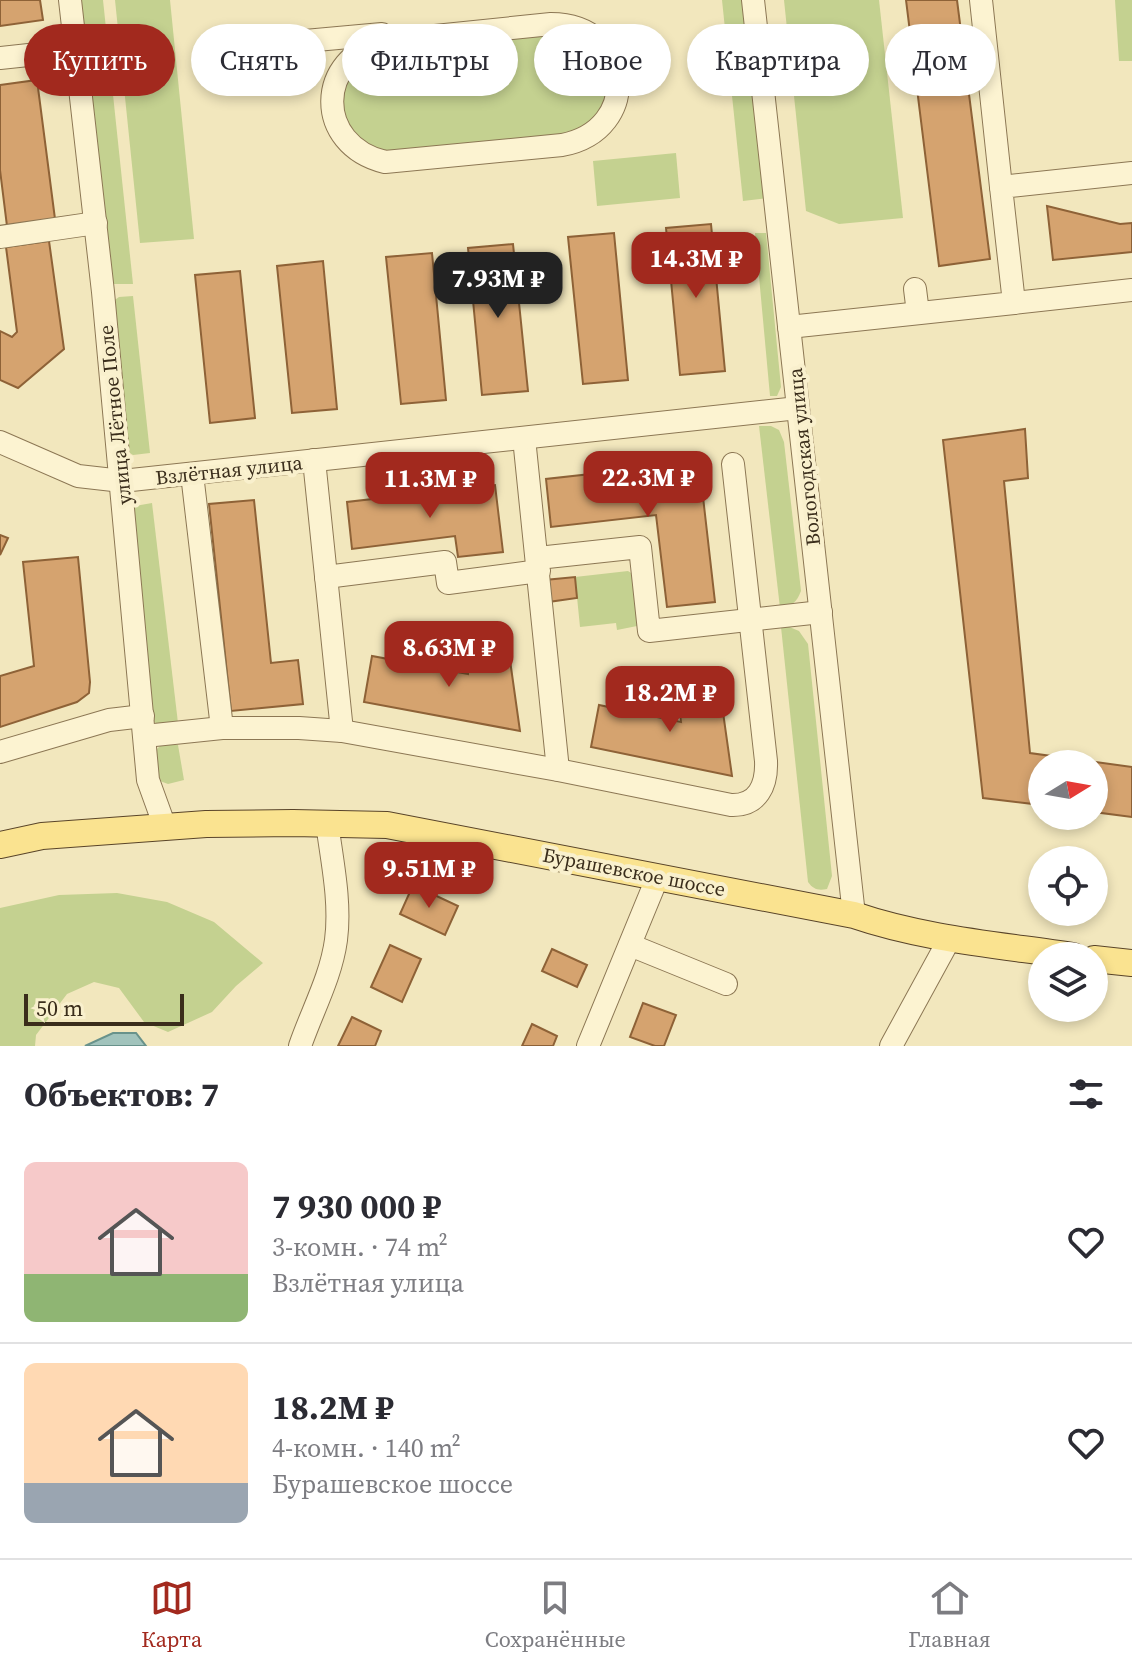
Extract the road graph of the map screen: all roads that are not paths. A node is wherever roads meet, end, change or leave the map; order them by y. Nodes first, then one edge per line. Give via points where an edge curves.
1 (70, 0) edge
2 (753, 0) edge
3 (981, 0) edge
4 (557, 20) junction
5 (72, 24) edge
6 (326, 40) edge
7 (24, 55) edge
8 (0, 58) edge
9 (81, 96) edge
10 (1132, 173) edge
11 (1001, 187) junction
12 (96, 223) junction
13 (0, 237) edge
14 (915, 289) dead end
15 (1132, 290) edge
16 (1014, 303) junction
17 (918, 313) junction
18 (789, 327) junction
19 (798, 408) junction
20 (524, 438) junction
21 (0, 442) edge
22 (314, 460) junction
23 (733, 464) dead end
24 (192, 474) junction
25 (122, 481) junction
26 (538, 565) junction
27 (326, 577) junction
28 (821, 612) junction
29 (750, 620) junction
30 (144, 726) junction
31 (222, 728) junction
32 (342, 731) junction
33 (0, 752) edge
34 (558, 770) junction
35 (327, 823) junction
36 (165, 827) junction
37 (0, 845) edge
38 (658, 876) junction
39 (854, 915) junction
40 (950, 938) junction
41 (630, 945) junction
42 (1028, 949) edge
43 (1108, 960) edge
44 (1132, 963) edge
45 (726, 984) dead end
46 (896, 1044) edge
47 (300, 1046) edge
48 (588, 1046) edge

1 - 5 street, улица Лётное Поле
2 - 18 street, Вологодская улица
3 - 11 street
4 - 4 street via 591,33 615,66 615,106 588,137 562,145 385,162 360,153 341,134 332,94 341,69 360,50 386,41
4 - 6 street
7 - 8 street
9 - 12 street, улица Лётное Поле
10 - 11 street
11 - 16 street
12 - 13 street
12 - 25 street, улица Лётное Поле
14 - 17 street
15 - 16 street
16 - 17 street
17 - 18 street
18 - 19 street, Вологодская улица
19 - 20 street, Взлётная улица
19 - 28 street, Вологодская улица
20 - 22 street, Взлётная улица
20 - 26 street
21 - 25 street, Взлётная улица via 78,476
22 - 24 street, Взлётная улица
22 - 27 street
23 - 29 street
24 - 25 street, Взлётная улица
24 - 31 street
25 - 30 street, улица Лётное Поле
26 - 27 street via 448,583 445,562
26 - 29 street via 640,547 649,631
26 - 34 street
27 - 32 street
28 - 29 street
28 - 39 street, Вологодская улица
29 - 34 street via 767,770 753,799 731,805
30 - 31 street
30 - 33 street via 109,720
30 - 36 street, улица Лётное Поле via 148,780
31 - 32 street
32 - 34 street
35 - 36 main road, Бурашевское шоссе
35 - 38 main road, Бурашевское шоссе via 387,825
35 - 47 street via 336,942
36 - 37 main road, Бурашевское шоссе via 42,836
38 - 39 main road, Бурашевское шоссе
38 - 41 street
39 - 40 main road, Бурашевское шоссе
40 - 42 main road, Бурашевское шоссе
40 - 46 street
41 - 45 street
41 - 48 street
43 - 44 main road

